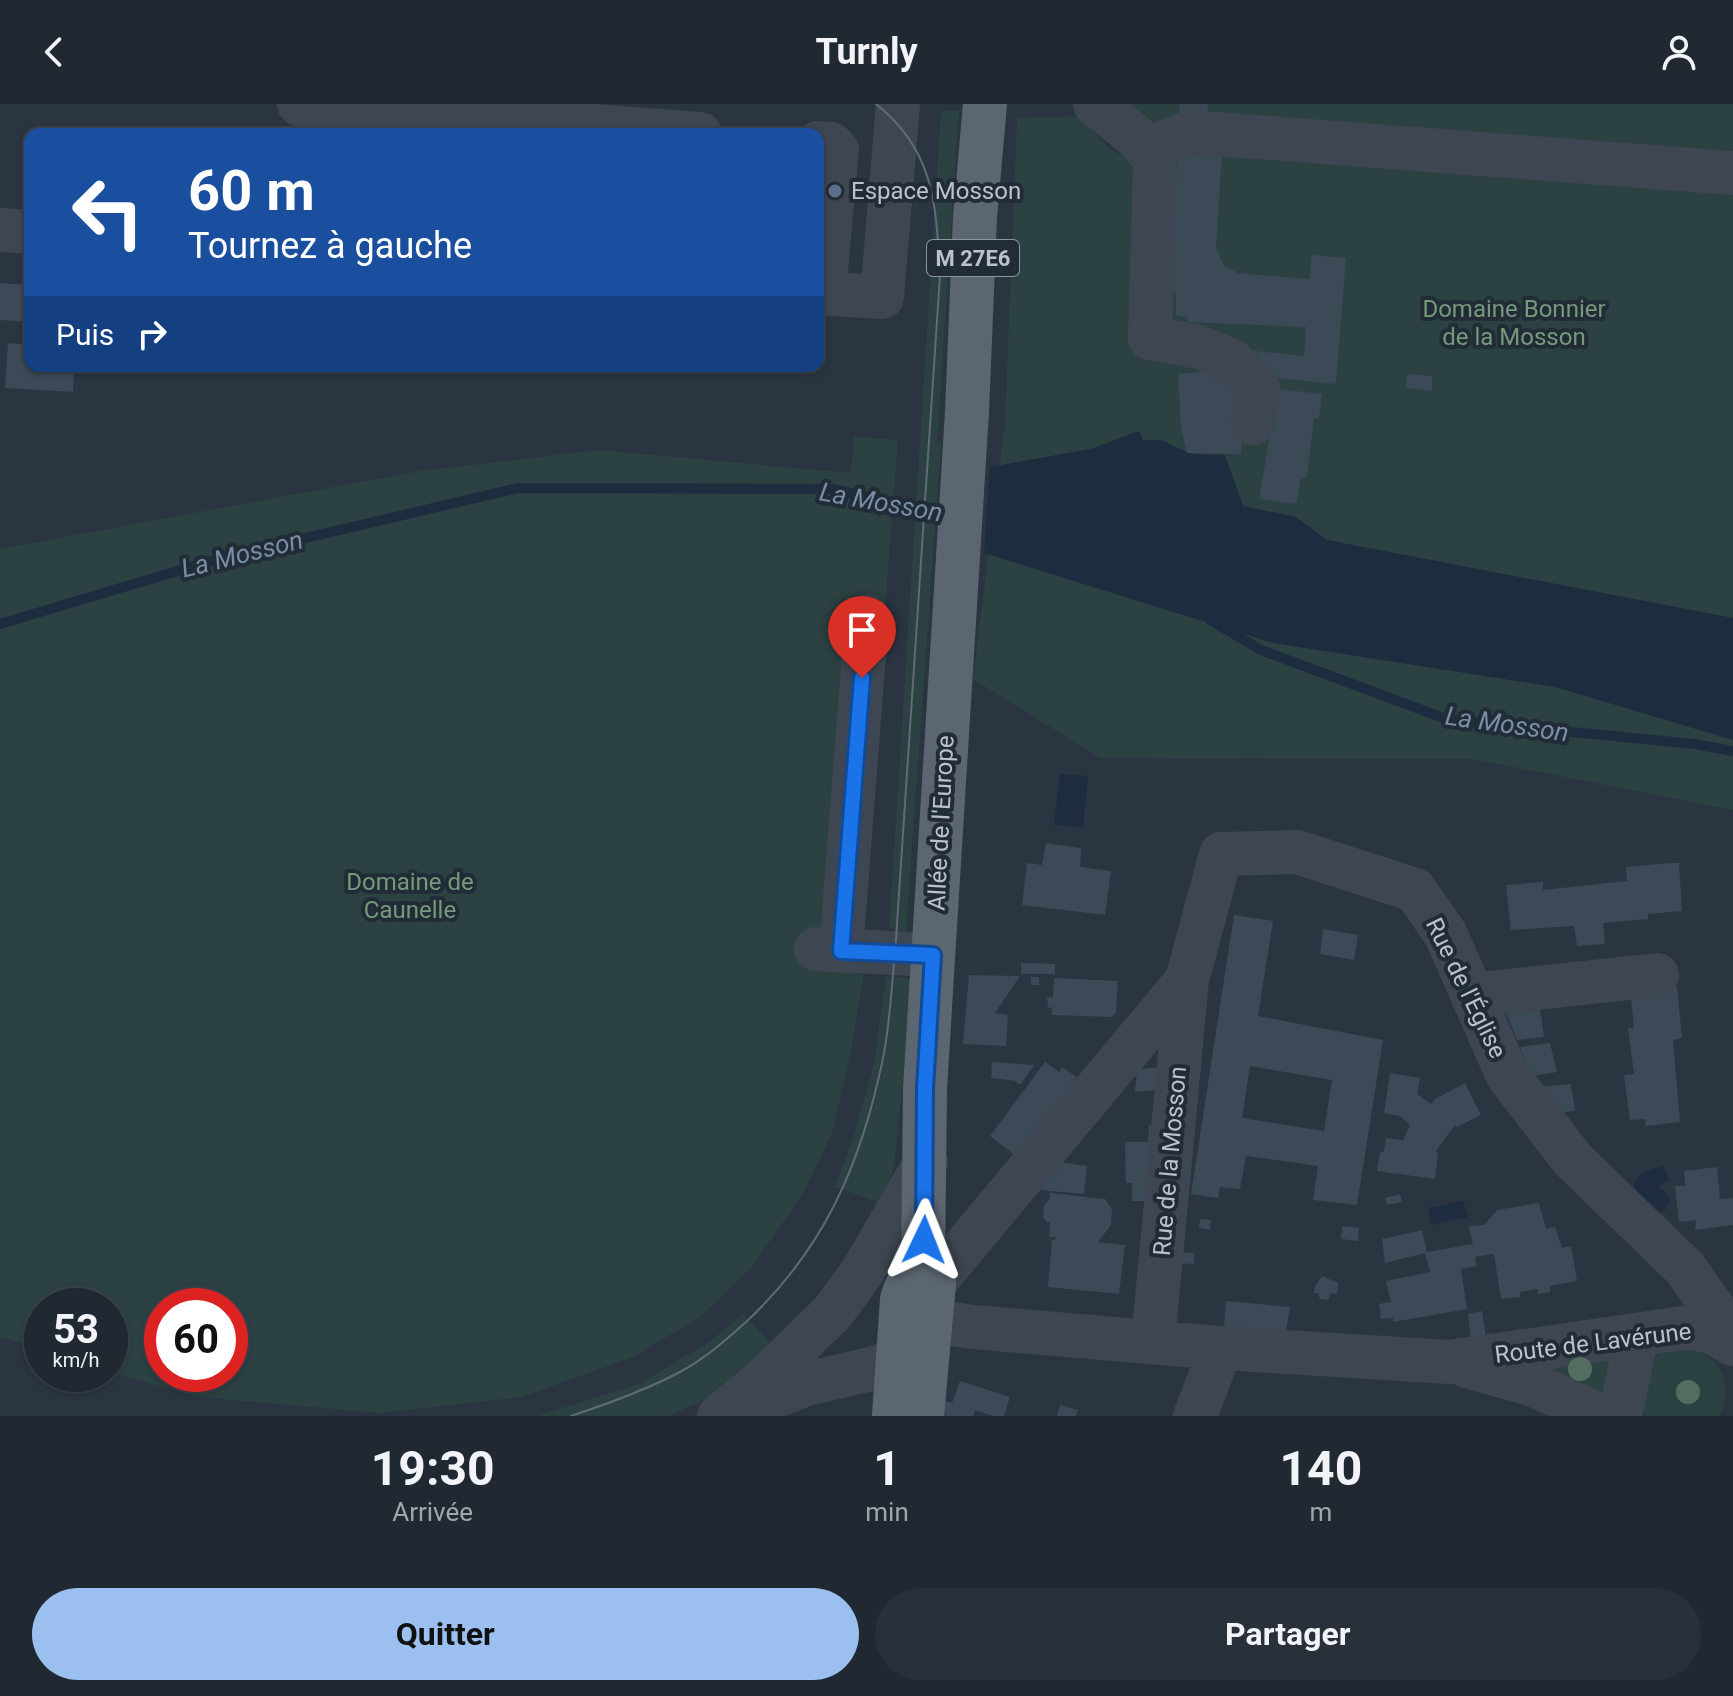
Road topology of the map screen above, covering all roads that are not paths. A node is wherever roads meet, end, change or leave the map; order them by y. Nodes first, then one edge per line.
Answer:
1 (898, 104) edge
2 (985, 104) edge
3 (1095, 104) edge
4 (319, 115) edge
5 (580, 128) edge
6 (824, 143) edge
7 (1148, 149) junction
8 (1733, 173) edge
9 (0, 230) edge
10 (24, 232) edge
11 (824, 283) edge
12 (824, 293) edge
13 (1253, 423) dead end
14 (867, 616) dead end
15 (933, 955) junction
16 (1657, 975) dead end
17 (1187, 980) junction
18 (1472, 995) junction
19 (926, 1162) junction
20 (1716, 1286) edge
21 (917, 1310) junction
22 (833, 1312) junction
23 (1637, 1335) junction
24 (1733, 1336) edge
25 (1153, 1341) junction
26 (1733, 1344) edge
27 (1221, 1348) junction
28 (1449, 1362) junction
29 (722, 1416) edge
30 (894, 1416) edge
31 (922, 1416) edge
32 (1195, 1416) edge
33 (1601, 1416) edge
34 (1620, 1416) edge

1 - 12 street
2 - 15 main road, Allée de l'Europe / M 27E6
3 - 7 street
4 - 5 street
6 - 11 street
7 - 8 street
7 - 13 street
9 - 10 street
14 - 15 street
15 - 19 main road, Allée de l'Europe
16 - 18 street
17 - 18 street, Rue de l'Église
17 - 21 street
17 - 25 street, Rue de la Mosson
18 - 20 street, Rue de l'Église
19 - 21 main road, Allée de l'Europe
19 - 22 street
20 - 24 street, Rue de l'Église
21 - 22 street, Route de Lavérune
21 - 25 street, Route de Lavérune
21 - 29 street
21 - 30 main road
21 - 31 main road
22 - 29 street
23 - 26 street, Route de Lavérune
23 - 28 street, Route de Lavérune
23 - 34 street
25 - 27 street, Route de Lavérune
27 - 28 street, Route de Lavérune
27 - 32 street
28 - 33 street, Route de Lavérune

